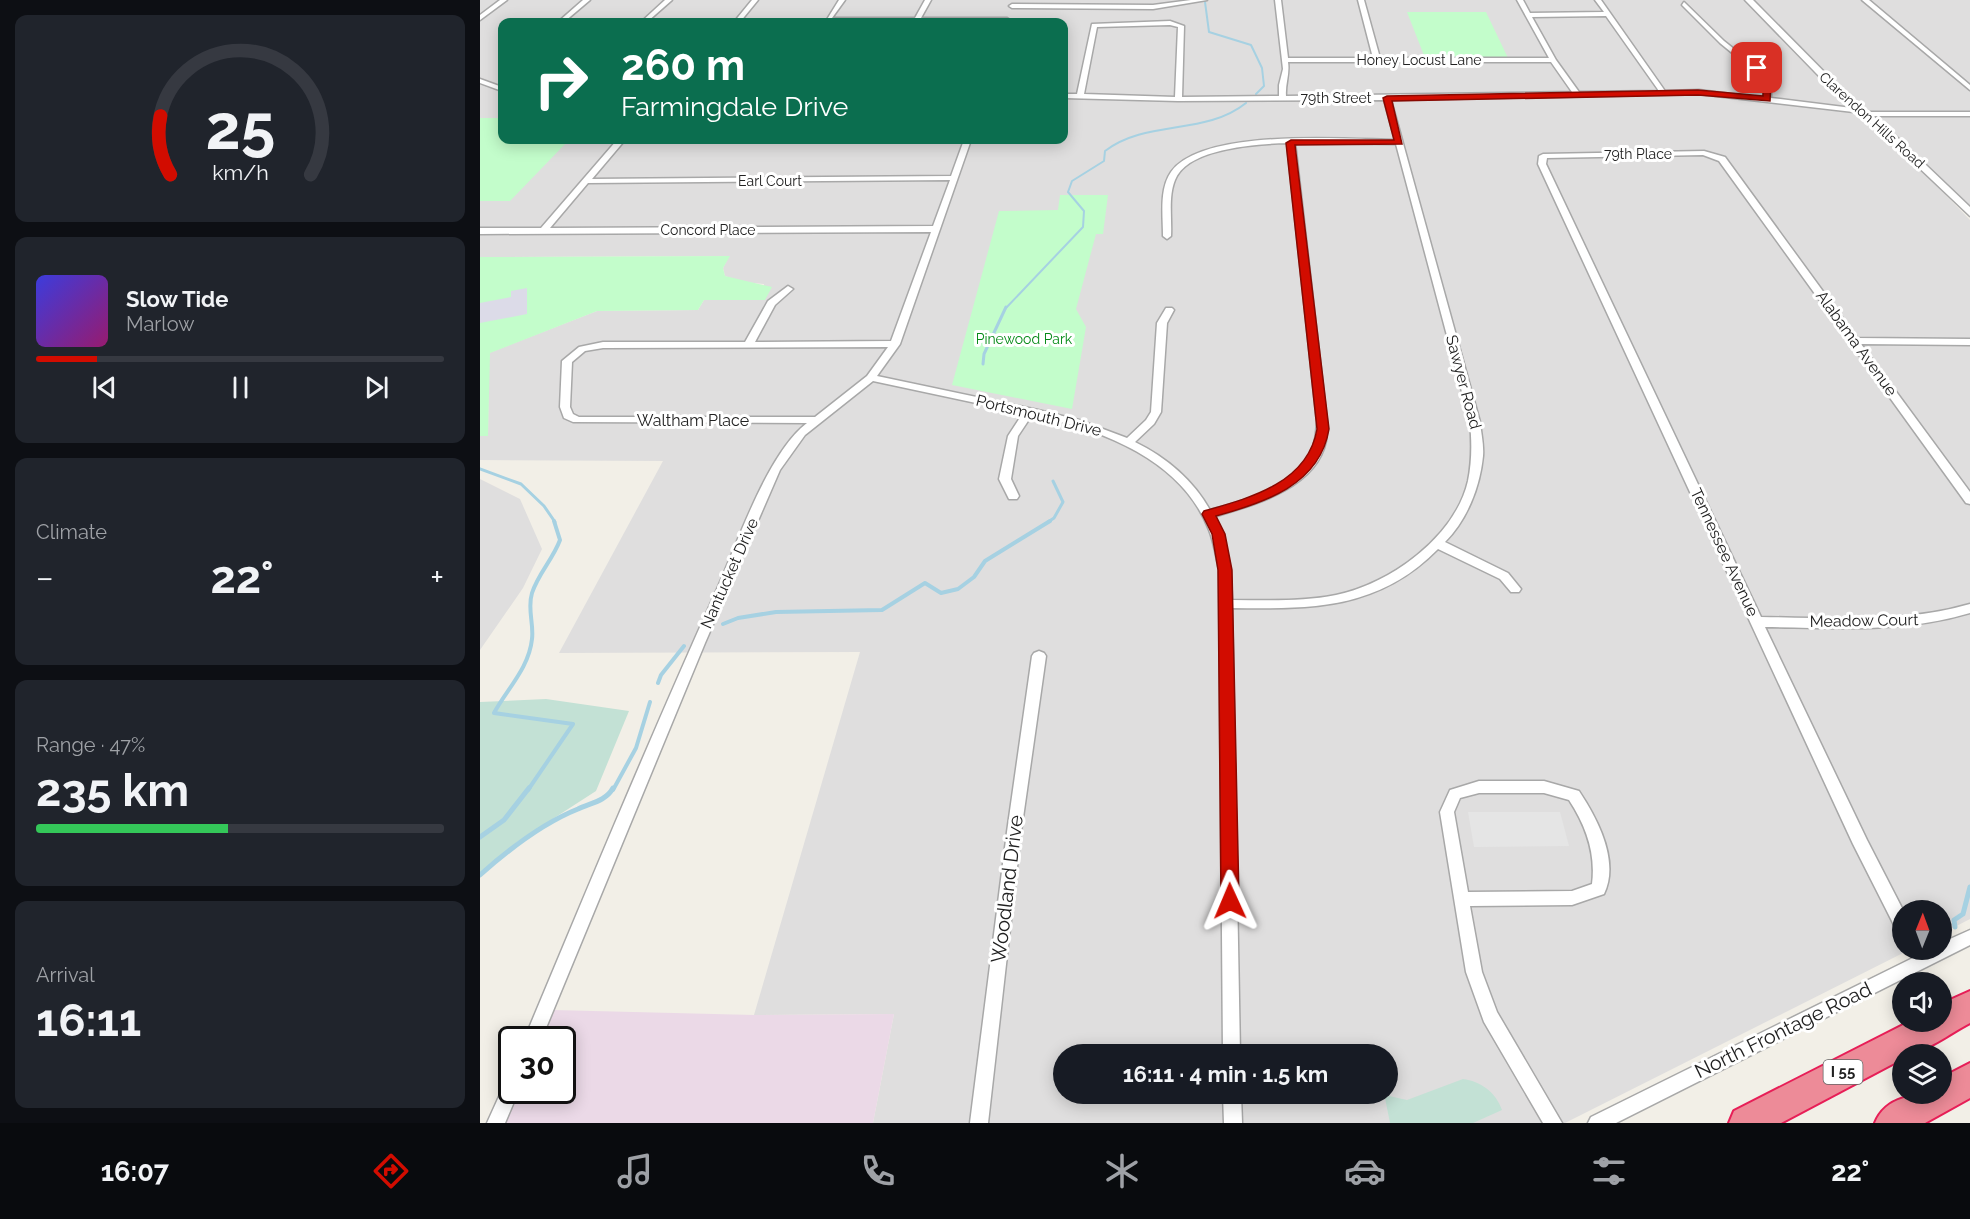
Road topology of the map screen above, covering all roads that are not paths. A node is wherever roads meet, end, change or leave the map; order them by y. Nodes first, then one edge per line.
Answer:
1 (504, 0) edge
2 (587, 0) edge
3 (669, 0) edge
4 (755, 0) edge
5 (842, 0) edge
6 (928, 0) edge
7 (1204, 0) edge
8 (1278, 0) edge
9 (1361, 0) edge
10 (1520, 0) edge
11 (1598, 0) edge
12 (1749, 0) edge
13 (1865, 0) edge
14 (1179, 2) edge
15 (1013, 3) edge
16 (1684, 4) dead end
17 (1608, 14) junction
18 (1528, 15) junction
19 (480, 18) edge
20 (566, 18) edge
21 (649, 18) edge
22 (740, 18) edge
23 (829, 18) edge
24 (918, 18) edge
25 (1008, 18) edge
26 (1285, 60) junction
27 (1377, 60) junction
28 (1553, 60) junction
29 (480, 81) edge
30 (498, 83) edge
31 (491, 86) junction
32 (498, 88) edge
33 (1970, 88) edge
34 (1663, 92) junction
35 (1576, 93) junction
36 (1068, 96) edge
37 (1080, 96) junction
38 (1387, 98) junction
39 (1178, 99) junction
40 (1283, 99) junction
41 (1767, 99) junction
42 (1862, 113) junction
43 (1970, 114) edge
44 (1399, 142) junction
45 (1291, 143) junction
46 (617, 144) edge
47 (967, 144) edge
48 (954, 178) junction
49 (1549, 179) joint
50 (585, 181) junction
51 (1743, 186) joint
52 (1970, 213) edge
53 (936, 229) junction
54 (480, 231) edge
55 (543, 231) junction
56 (1167, 236) dead end
57 (788, 289) dead end
58 (1169, 310) dead end
59 (1855, 341) junction
60 (1970, 342) edge
61 (895, 344) junction
62 (748, 345) junction
63 (871, 378) junction
64 (1029, 411) junction
65 (815, 420) junction
66 (1130, 441) junction
67 (1013, 496) dead end
68 (1970, 500) edge
69 (1209, 514) junction
70 (1438, 544) junction
71 (1515, 589) dead end
72 (1226, 604) junction
73 (1970, 608) edge
74 (1757, 622) junction
75 (1039, 656) dead end
76 (1461, 899) junction
77 (1892, 904) edge
78 (1970, 937) edge
79 (1952, 944) edge
80 (1912, 960) edge
81 (1970, 1006) edge
82 (1952, 1015) edge
83 (538, 1026) edge
84 (1920, 1032) edge
85 (1232, 1044) edge
86 (1970, 1080) edge
87 (504, 1104) edge
88 (1232, 1104) edge
89 (496, 1123) edge
90 (979, 1123) edge
91 (1233, 1123) edge
92 (1553, 1123) edge
93 (1597, 1123) edge
94 (1746, 1123) edge
95 (1892, 1123) edge

1 - 19 street
2 - 20 street
3 - 21 street
4 - 22 street
5 - 23 street
6 - 24 street
7 - 14 street
8 - 26 street
9 - 27 street
10 - 18 street
11 - 17 street
12 - 42 street, Clarendon Hills Road
13 - 33 street
14 - 15 street
15 - 25 street
16 - 41 street
17 - 18 street
17 - 34 street
18 - 28 street
26 - 27 street, Honey Locust Lane
26 - 40 street
27 - 28 street, Honey Locust Lane
28 - 35 street
29 - 31 street
30 - 31 street
31 - 32 street
34 - 35 street, 79th Street
34 - 41 street, 79th Street
35 - 38 street, 79th Street
36 - 37 street, 79th Street
37 - 39 street, 79th Street
37 - 39 street
38 - 40 street, 79th Street
38 - 44 street, Sawyer Road
39 - 40 street, 79th Street
41 - 42 street, 79th Street
42 - 43 street, 79th Street
42 - 52 street, Clarendon Hills Road
44 - 45 street
44 - 70 street, Sawyer Road
45 - 56 street
45 - 69 street
46 - 50 street
47 - 48 street, Nantucket Drive
48 - 50 street, Earl Court
48 - 53 street, Nantucket Drive
49 - 51 street, 79th Place
49 - 74 street, Tennessee Avenue
50 - 55 street
51 - 59 street, Alabama Avenue
53 - 55 street, Concord Place
53 - 61 street, Nantucket Drive
54 - 55 street, Concord Place
57 - 62 street
58 - 66 street
59 - 60 street
59 - 68 street, Alabama Avenue
61 - 62 street
61 - 63 street, Nantucket Drive
62 - 65 street, Waltham Place
63 - 64 street, Portsmouth Drive
63 - 65 street, Nantucket Drive
64 - 66 street, Portsmouth Drive
64 - 67 street
65 - 83 street, Nantucket Drive
66 - 69 street, Portsmouth Drive
69 - 72 street, Portsmouth Drive
70 - 71 street
70 - 72 street, Sawyer Road
72 - 85 street, Portsmouth Drive
73 - 74 street, Meadow Court
74 - 77 street, Tennessee Avenue
75 - 90 street, Woodland Drive
76 - 76 street
76 - 92 street
78 - 79 street, North Frontage Road
80 - 93 street, North Frontage Road
81 - 82 highway, I 55
84 - 94 highway, I 55
86 - 95 highway
87 - 89 street
88 - 91 street

